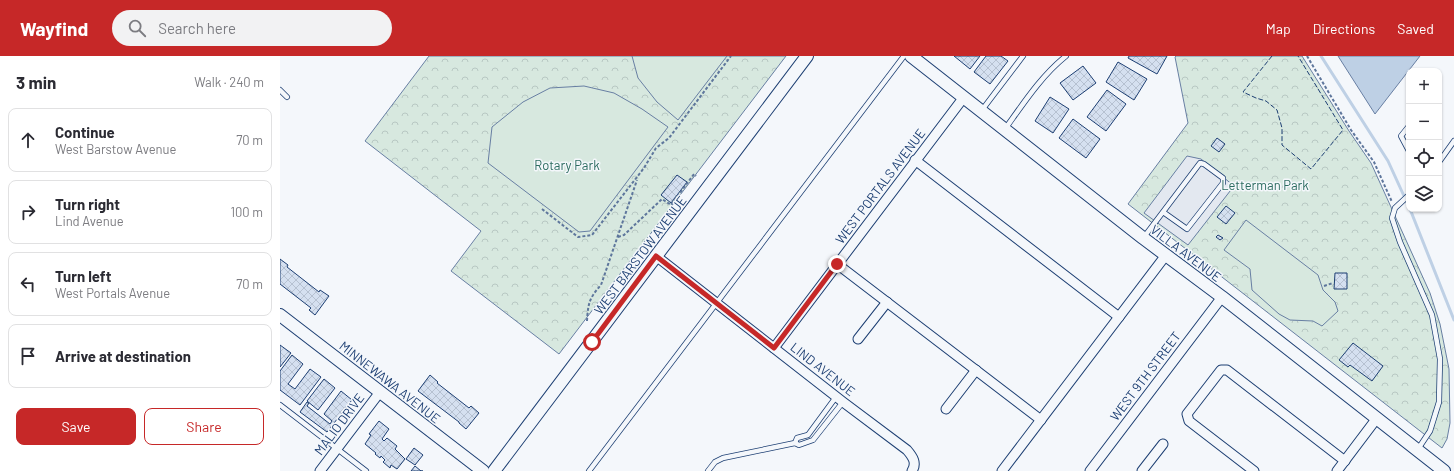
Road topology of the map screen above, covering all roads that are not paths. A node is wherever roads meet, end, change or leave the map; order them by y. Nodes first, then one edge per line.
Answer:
1 (807, 56) edge
2 (904, 56) edge
3 (911, 56) edge
4 (1023, 56) edge
5 (1066, 56) edge
6 (280, 90) edge
7 (288, 97) dead end
8 (964, 97) junction
9 (982, 111) junction
10 (1005, 129) junction
11 (1406, 130) edge
12 (1454, 141) edge
13 (1406, 145) edge
14 (1442, 158) edge
15 (916, 160) junction
16 (1406, 197) edge
17 (1163, 212) junction
18 (1143, 238) junction
19 (1166, 255) junction
20 (656, 256) junction
21 (837, 264) junction
22 (1222, 298) junction
23 (888, 302) junction
24 (717, 303) junction
25 (280, 315) edge
26 (1119, 317) junction
27 (858, 339) dead end
28 (774, 348) junction
29 (976, 370) junction
30 (380, 392) junction
31 (840, 399) junction
32 (280, 405) edge
33 (946, 409) dead end
34 (1377, 418) junction
35 (1041, 420) junction
36 (794, 443) junction
37 (1163, 444) dead end
38 (336, 448) junction
39 (1418, 450) junction
40 (1345, 461) junction
41 (1145, 470) edge
42 (320, 471) edge
43 (366, 471) edge
44 (483, 471) edge
45 (494, 471) edge
46 (589, 471) edge
47 (708, 471) edge
48 (912, 471) edge
49 (1002, 471) edge
50 (1090, 471) edge
51 (1254, 471) edge
52 (1337, 471) edge
53 (1444, 471) edge

1 - 20 main road, WEST BARSTOW AVENUE
2 - 24 lane
3 - 8 main road, VILLA AVENUE
4 - 9 lane
5 - 10 lane
6 - 7 lane
8 - 9 main road, VILLA AVENUE
8 - 15 street, WEST PORTALS AVENUE
9 - 10 main road, VILLA AVENUE
10 - 18 main road, VILLA AVENUE
11 - 13 lane
12 - 14 lane
15 - 21 street, WEST PORTALS AVENUE
15 - 26 street
16 - 39 lane
17 - 17 lane
17 - 18 lane
18 - 19 main road, VILLA AVENUE
19 - 22 main road, VILLA AVENUE
19 - 26 street
20 - 24 street, LIND AVENUE
20 - 45 main road, WEST BARSTOW AVENUE
21 - 23 street
21 - 28 street, WEST PORTALS AVENUE
22 - 34 main road, VILLA AVENUE
22 - 50 street, WEST 9TH STREET
23 - 27 street
23 - 29 street
24 - 28 street, LIND AVENUE
24 - 46 lane
25 - 30 main road, MINNEWAWA AVENUE
26 - 35 street
28 - 31 street, LIND AVENUE
29 - 33 street
29 - 35 street
30 - 38 street, MALIO DRIVE
30 - 44 main road, MINNEWAWA AVENUE
31 - 36 lane
31 - 36 lane
31 - 48 street, LIND AVENUE
32 - 38 lane
34 - 39 main road, VILLA AVENUE
34 - 40 street
35 - 49 street
36 - 47 lane
37 - 41 street
38 - 42 street, MALIO DRIVE
38 - 43 lane
39 - 53 main road, VILLA AVENUE
40 - 51 street
40 - 52 street

